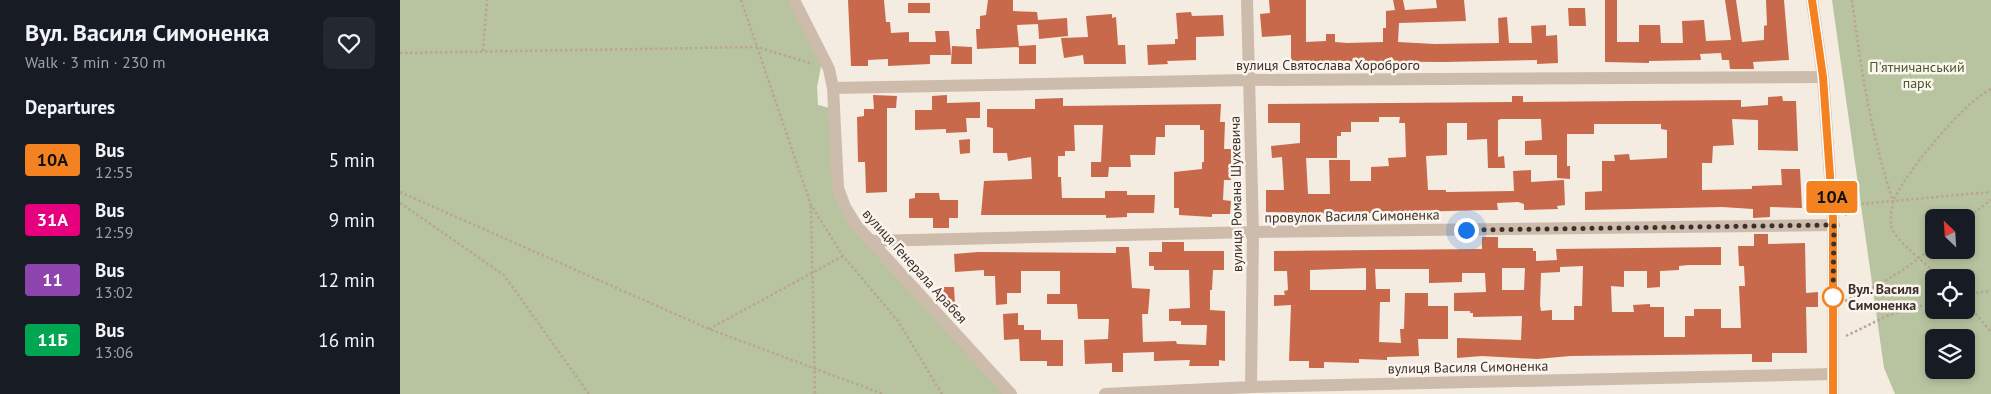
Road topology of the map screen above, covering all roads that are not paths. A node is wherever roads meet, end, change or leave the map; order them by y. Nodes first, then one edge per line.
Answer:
1 (794, 0) edge
2 (1247, 0) edge
3 (1812, 0) edge
4 (1823, 77) junction
5 (1248, 80) junction
6 (834, 88) junction
7 (1834, 222) junction
8 (1252, 232) junction
9 (870, 242) junction
10 (1833, 374) junction
11 (1251, 387) junction
12 (1478, 388) edge
13 (1011, 394) edge
14 (1105, 394) edge
15 (1832, 394) edge

1 - 6 street, вулиця Генерала Арабея
2 - 5 street, вулиця Романа Шухевича
3 - 4 street
4 - 5 street, вулиця Святослава Хороброго
4 - 7 street
5 - 6 street, вулиця Святослава Хороброго
5 - 8 street, вулиця Романа Шухевича
6 - 9 street, вулиця Генерала Арабея
7 - 8 street, провулок Василя Симоненка
7 - 10 street
8 - 9 street, провулок Василя Симоненка
8 - 11 street, вулиця Романа Шухевича
9 - 13 street, вулиця Генерала Арабея
10 - 12 street, вулиця Василя Симоненка
10 - 15 street
11 - 12 street, вулиця Василя Симоненка
11 - 14 street, вулиця Василя Симоненка

